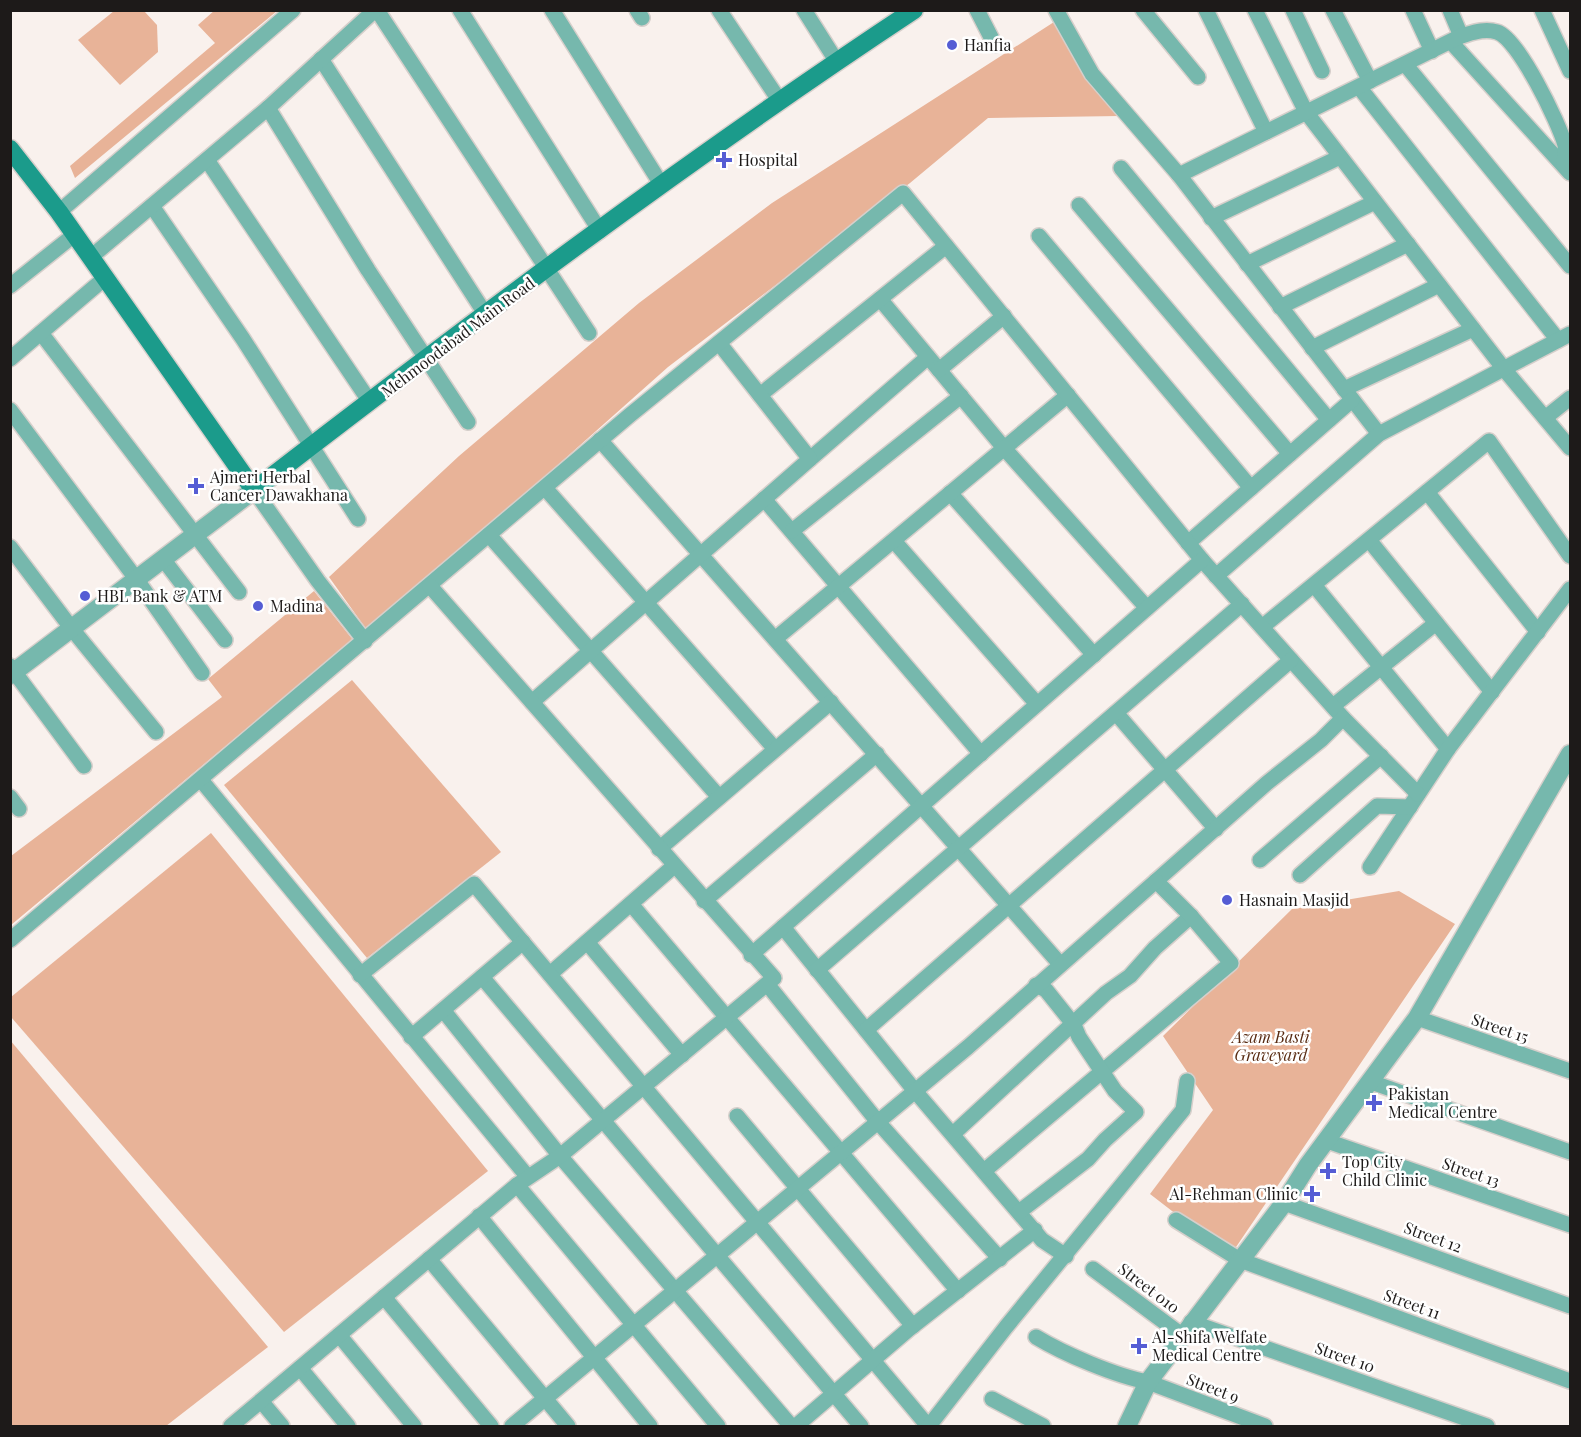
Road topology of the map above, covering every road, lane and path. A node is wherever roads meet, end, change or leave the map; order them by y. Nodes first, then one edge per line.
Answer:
1 (292, 10) edge
2 (376, 10) edge
3 (460, 10) edge
4 (552, 10) edge
5 (719, 10) edge
6 (804, 10) edge
7 (977, 10) edge
8 (1056, 10) edge
9 (1143, 10) edge
10 (1206, 10) edge
11 (1255, 10) edge
12 (1293, 10) edge
13 (1333, 10) edge
14 (1413, 10) edge
15 (1450, 10) edge
16 (1542, 10) edge
17 (907, 12) edge
18 (1456, 39) junction
19 (995, 45) dead end
20 (1432, 51) junction
21 (321, 59) junction
22 (837, 62) junction
23 (1405, 64) junction
24 (1322, 71) dead end
25 (1570, 71) edge
26 (1197, 77) dead end
27 (1364, 84) junction
28 (779, 100) junction
29 (268, 108) junction
30 (1306, 112) junction
31 (1266, 132) junction
32 (10, 149) edge
33 (1340, 157) junction
34 (207, 160) junction
35 (1120, 168) dead end
36 (1567, 168) edge
37 (1179, 176) junction
38 (661, 184) junction
39 (1375, 202) junction
40 (1079, 205) dead end
41 (152, 206) junction
42 (59, 212) junction
43 (1211, 218) junction
44 (600, 231) junction
45 (74, 235) junction
46 (1039, 236) dead end
47 (1408, 244) junction
48 (946, 246) junction
49 (90, 257) junction
50 (1247, 264) junction
51 (1570, 266) edge
52 (547, 270) junction
53 (105, 278) junction
54 (1439, 285) junction
55 (10, 286) edge
56 (880, 299) junction
57 (1280, 307) junction
58 (486, 315) junction
59 (1004, 316) junction
60 (1473, 329) junction
61 (41, 333) junction
62 (589, 333) dead end
63 (1564, 337) edge
64 (719, 343) junction
65 (1312, 348) junction
66 (928, 357) junction
67 (10, 359) edge
68 (428, 359) junction
69 (1504, 369) junction
70 (939, 370) junction
71 (760, 395) junction
72 (1068, 395) junction
73 (1348, 395) junction
74 (961, 396) junction
75 (1570, 398) edge
76 (370, 402) junction
77 (10, 410) edge
78 (1545, 418) junction
79 (1329, 420) junction
80 (468, 422) dead end
81 (1379, 434) junction
82 (600, 440) junction
83 (310, 447) junction
84 (1004, 448) junction
85 (1570, 448) edge
86 (1290, 454) junction
87 (810, 459) junction
88 (545, 488) junction
89 (1251, 488) junction
90 (254, 490) junction
91 (1427, 492) junction
92 (950, 493) junction
93 (764, 499) junction
94 (358, 519) dead end
95 (792, 531) junction
96 (489, 535) junction
97 (195, 536) junction
98 (894, 540) junction
99 (1369, 540) junction
100 (1188, 543) junction
101 (10, 547) edge
102 (701, 554) junction
103 (1570, 556) edge
104 (164, 559) junction
105 (1202, 560) junction
106 (1216, 576) junction
107 (137, 580) junction
108 (1314, 585) junction
109 (430, 586) junction
110 (839, 586) junction
111 (1570, 589) edge
112 (238, 592) dead end
113 (645, 602) junction
114 (1242, 604) junction
115 (1147, 608) junction
116 (1436, 623) junction
117 (1262, 627) junction
118 (72, 629) junction
119 (1538, 632) junction
120 (776, 639) junction
121 (225, 640) dead end
122 (365, 641) junction
123 (591, 651) junction
124 (1094, 655) junction
125 (1291, 660) junction
126 (1382, 668) junction
127 (12, 671) edge
128 (202, 673) dead end
129 (1492, 692) junction
130 (532, 702) junction
131 (831, 702) junction
132 (1037, 704) junction
133 (1338, 712) junction
134 (1116, 713) junction
135 (156, 732) dead end
136 (775, 749) junction
137 (1448, 749) junction
138 (877, 754) junction
139 (981, 754) junction
140 (1381, 756) junction
141 (1569, 759) edge
142 (84, 766) dead end
143 (1165, 770) junction
144 (201, 780) junction
145 (719, 797) junction
146 (1414, 801) junction
147 (922, 805) junction
148 (1216, 829) junction
149 (959, 848) junction
150 (659, 849) junction
151 (1260, 860) dead end
152 (674, 866) junction
153 (1370, 867) dead end
154 (1300, 875) dead end
155 (1156, 881) junction
156 (704, 901) junction
157 (631, 904) junction
158 (1009, 906) junction
159 (1191, 916) junction
160 (783, 927) junction
161 (10, 940) edge
162 (523, 942) junction
163 (587, 942) junction
164 (751, 955) junction
165 (1060, 964) junction
166 (818, 970) junction
167 (550, 974) junction
168 (360, 975) junction
169 (482, 977) junction
170 (767, 984) junction
171 (1036, 985) junction
172 (443, 1010) junction
173 (1417, 1018) junction
174 (726, 1019) junction
175 (1074, 1025) junction
176 (866, 1030) junction
177 (411, 1037) junction
178 (682, 1055) junction
179 (1103, 1070) junction
180 (1570, 1071) edge
181 (1187, 1081) dead end
182 (1371, 1082) junction
183 (644, 1086) junction
184 (915, 1091) junction
185 (737, 1116) dead end
186 (603, 1120) junction
187 (878, 1122) junction
188 (953, 1134) junction
189 (1327, 1142) junction
190 (1570, 1152) edge
191 (839, 1154) junction
192 (560, 1156) junction
193 (984, 1171) junction
194 (522, 1181) junction
195 (798, 1189) junction
196 (1284, 1203) junction
197 (1019, 1212) junction
198 (479, 1216) junction
199 (1176, 1220) dead end
200 (757, 1222) junction
201 (1570, 1225) edge
202 (1035, 1230) junction
203 (717, 1256) junction
204 (1066, 1256) junction
205 (429, 1259) junction
206 (1000, 1259) junction
207 (1240, 1260) junction
208 (1093, 1269) dead end
209 (675, 1291) junction
210 (958, 1291) junction
211 (384, 1297) junction
212 (1570, 1306) edge
213 (634, 1326) junction
214 (913, 1326) junction
215 (1187, 1329) junction
216 (339, 1335) junction
217 (1036, 1337) dead end
218 (594, 1359) junction
219 (873, 1360) junction
220 (300, 1368) junction
221 (1148, 1382) junction
222 (1570, 1382) edge
223 (834, 1394) junction
224 (545, 1399) junction
225 (992, 1399) dead end
226 (261, 1401) junction
227 (231, 1426) edge
228 (282, 1426) edge
229 (348, 1426) edge
230 (414, 1426) edge
231 (492, 1426) edge
232 (512, 1426) edge
233 (568, 1426) edge
234 (650, 1426) edge
235 (718, 1426) edge
236 (790, 1426) edge
237 (796, 1426) edge
238 (861, 1426) edge
239 (929, 1426) edge
240 (1043, 1426) edge
241 (1127, 1426) edge
242 (1264, 1426) edge
243 (1487, 1426) edge

1 - 42 street
2 - 21 street
2 - 52 street
3 - 44 street
4 - 38 street
5 - 28 street
6 - 22 street
7 - 19 street
8 - 37 street
9 - 26 street
10 - 31 street
11 - 30 street
12 - 24 street
13 - 27 street
14 - 20 street
15 - 18 street
16 - 25 street
17 - 22 main road, Mehmoodabad Main Road
18 - 20 street
18 - 36 street
18 - 36 street
20 - 23 street
21 - 29 street
21 - 58 street
22 - 28 main road, Mehmoodabad Main Road
23 - 27 street
23 - 51 street
27 - 30 street
27 - 63 street
28 - 38 main road, Mehmoodabad Main Road
29 - 34 street
29 - 68 street
30 - 31 street
30 - 33 street
31 - 37 street
32 - 42 main road
33 - 39 street
33 - 43 street
34 - 41 street
34 - 76 street
35 - 79 street
37 - 43 street
38 - 44 main road, Mehmoodabad Main Road
39 - 47 street
39 - 50 street
40 - 86 street
41 - 49 street
41 - 83 street
42 - 45 main road
43 - 50 street
44 - 52 main road, Mehmoodabad Main Road
45 - 49 main road
45 - 55 street
46 - 89 street
47 - 54 street
47 - 57 street
48 - 56 street
48 - 59 street
48 - 64 street
49 - 53 main road
50 - 57 street
52 - 58 main road, Mehmoodabad Main Road
52 - 62 street
53 - 61 street
53 - 90 main road
54 - 60 street
54 - 65 street
56 - 66 street
56 - 71 street
57 - 65 street
58 - 68 main road, Mehmoodabad Main Road
59 - 70 street
59 - 72 street
60 - 69 street
60 - 73 street
61 - 67 street
61 - 97 street
63 - 69 street
64 - 71 street
64 - 82 street
65 - 73 street
66 - 70 street
66 - 87 street
68 - 76 main road, Mehmoodabad Main Road
68 - 80 street
69 - 78 street
69 - 81 street
70 - 74 street
71 - 87 street
72 - 84 street
72 - 100 street
73 - 79 street
73 - 81 street
74 - 84 street
74 - 95 street
75 - 78 street
76 - 83 main road, Mehmoodabad Main Road
77 - 107 street
78 - 85 street
79 - 86 street
81 - 106 street
82 - 88 street
82 - 102 street
83 - 90 main road, Mehmoodabad Main Road
83 - 94 street
84 - 92 street
84 - 115 street
86 - 89 street
87 - 93 street
88 - 96 street
88 - 113 street
89 - 100 street
90 - 97 street, Mehmoodabad Main Road
90 - 122 street
91 - 99 street
91 - 103 street
91 - 119 street
92 - 98 street
92 - 124 street
93 - 95 street
93 - 102 street
95 - 110 street
96 - 109 street
96 - 123 street
97 - 104 street, Mehmoodabad Main Road
97 - 112 street
98 - 110 street
98 - 132 street
99 - 108 street
99 - 116 street
100 - 105 street
101 - 118 street
102 - 113 street
102 - 120 street
104 - 107 street, Mehmoodabad Main Road
104 - 121 street
105 - 106 street
105 - 115 street
106 - 114 street
107 - 118 street, Mehmoodabad Main Road
107 - 128 street
108 - 117 street
108 - 126 street
109 - 122 street
109 - 130 street
110 - 120 street
110 - 139 street
111 - 119 street
113 - 123 street
113 - 136 street
114 - 117 street
114 - 134 street
115 - 124 street
116 - 126 street
116 - 129 street
117 - 125 street
118 - 127 street, Mehmoodabad Main Road
118 - 135 street
119 - 129 street
120 - 131 street
122 - 144 street
123 - 130 street
123 - 145 street
124 - 132 street
125 - 133 street
125 - 143 street
126 - 133 street
126 - 137 street
127 - 142 street
129 - 137 street
130 - 150 street
131 - 136 street
131 - 138 street
132 - 139 street
133 - 140 street
133 - 148 street
134 - 143 street
134 - 149 street
136 - 145 street
137 - 146 street
138 - 147 street
138 - 156 street
139 - 147 street
140 - 146 street
140 - 151 street
141 - 173 street
143 - 148 street
143 - 158 street
144 - 161 street
144 - 168 street
145 - 150 street
146 - 153 street
146 - 154 street
147 - 149 street
147 - 160 street
148 - 155 street
149 - 158 street
149 - 166 street
150 - 152 street
152 - 156 street
152 - 157 street
155 - 159 street
155 - 165 street
156 - 164 street
157 - 163 street
157 - 174 street
158 - 165 street
158 - 176 street
159 - 175 street
159 - 179 street
160 - 164 street
160 - 166 street
162 - 167 street
162 - 168 street
162 - 169 street
163 - 167 street
163 - 178 street
164 - 170 street
165 - 171 street
166 - 176 street
167 - 183 street
168 - 177 street
169 - 172 street
169 - 186 street
170 - 174 street
170 - 187 street
171 - 175 street
171 - 184 street
172 - 177 street
172 - 192 street
173 - 180 street, Street 15
173 - 182 street
174 - 178 street
174 - 191 street
175 - 179 street
175 - 188 street
176 - 184 street
177 - 194 street
178 - 183 street
179 - 193 street
179 - 197 street
181 - 204 street
182 - 189 street
182 - 190 street
183 - 186 street
183 - 200 street
184 - 187 street
184 - 188 street
185 - 195 street
186 - 192 street
186 - 203 street
187 - 191 street
187 - 206 street
188 - 193 street
189 - 196 street
189 - 201 street, Street 13
191 - 195 street
191 - 210 street
192 - 194 street
192 - 209 street
193 - 197 street
194 - 198 street
194 - 213 street
195 - 200 street
195 - 214 street
196 - 207 street
196 - 212 street, Street 12
197 - 202 street
198 - 205 street
198 - 218 street
199 - 207 street, Street 11
200 - 203 street
200 - 219 street
202 - 204 street
202 - 206 street
203 - 209 street
203 - 223 street
204 - 239 street
205 - 211 street
205 - 224 street
206 - 210 street
207 - 215 street
207 - 222 street, Street 11
208 - 215 street, Street 010
209 - 213 street
209 - 236 street
210 - 214 street
211 - 216 street
211 - 231 street
213 - 218 street
213 - 235 street
214 - 219 street
215 - 221 street
215 - 243 street, Street 10
216 - 220 street
216 - 230 street
217 - 221 street, Street 9
218 - 224 street
218 - 234 street
219 - 223 street
219 - 239 street
220 - 226 street
220 - 229 street
221 - 241 street
221 - 242 street, Street 9
223 - 237 street
223 - 238 street
224 - 232 street
224 - 233 street
225 - 240 street
226 - 227 street
226 - 228 street

